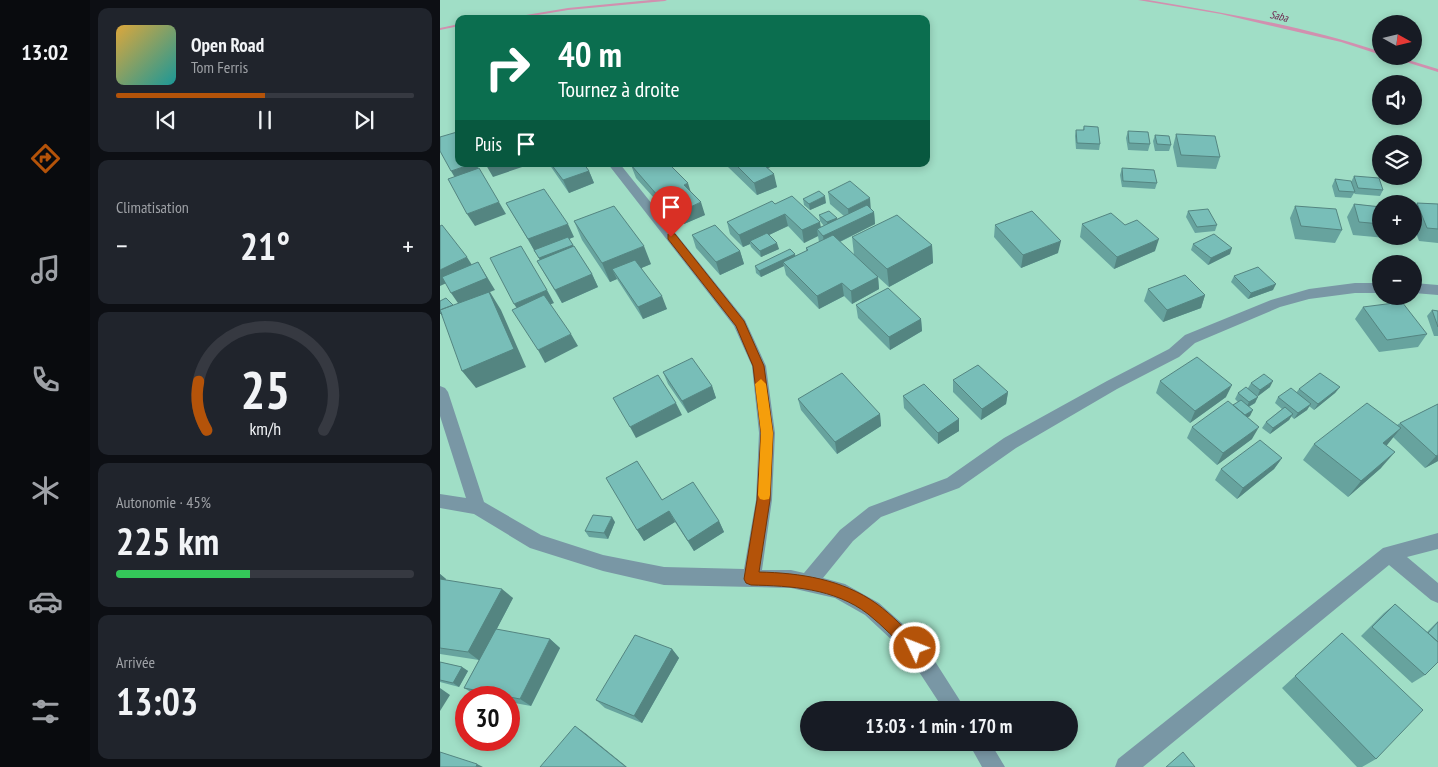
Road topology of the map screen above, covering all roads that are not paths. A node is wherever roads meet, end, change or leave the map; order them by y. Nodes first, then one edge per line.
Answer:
1 (616, 167) edge
2 (1372, 288) edge
3 (1422, 289) edge
4 (1438, 290) edge
5 (440, 392) edge
6 (440, 501) edge
7 (477, 507) junction
8 (1438, 541) edge
9 (1389, 554) junction
10 (751, 579) junction
11 (808, 583) junction
12 (1438, 594) edge
13 (950, 701) edge
14 (984, 751) edge
15 (994, 767) edge
16 (1126, 767) edge

1 - 10 street
2 - 11 street
3 - 4 street
5 - 7 street
6 - 7 street
7 - 10 street
8 - 9 street
9 - 12 street
9 - 16 street
10 - 11 street
11 - 13 street
14 - 15 street

